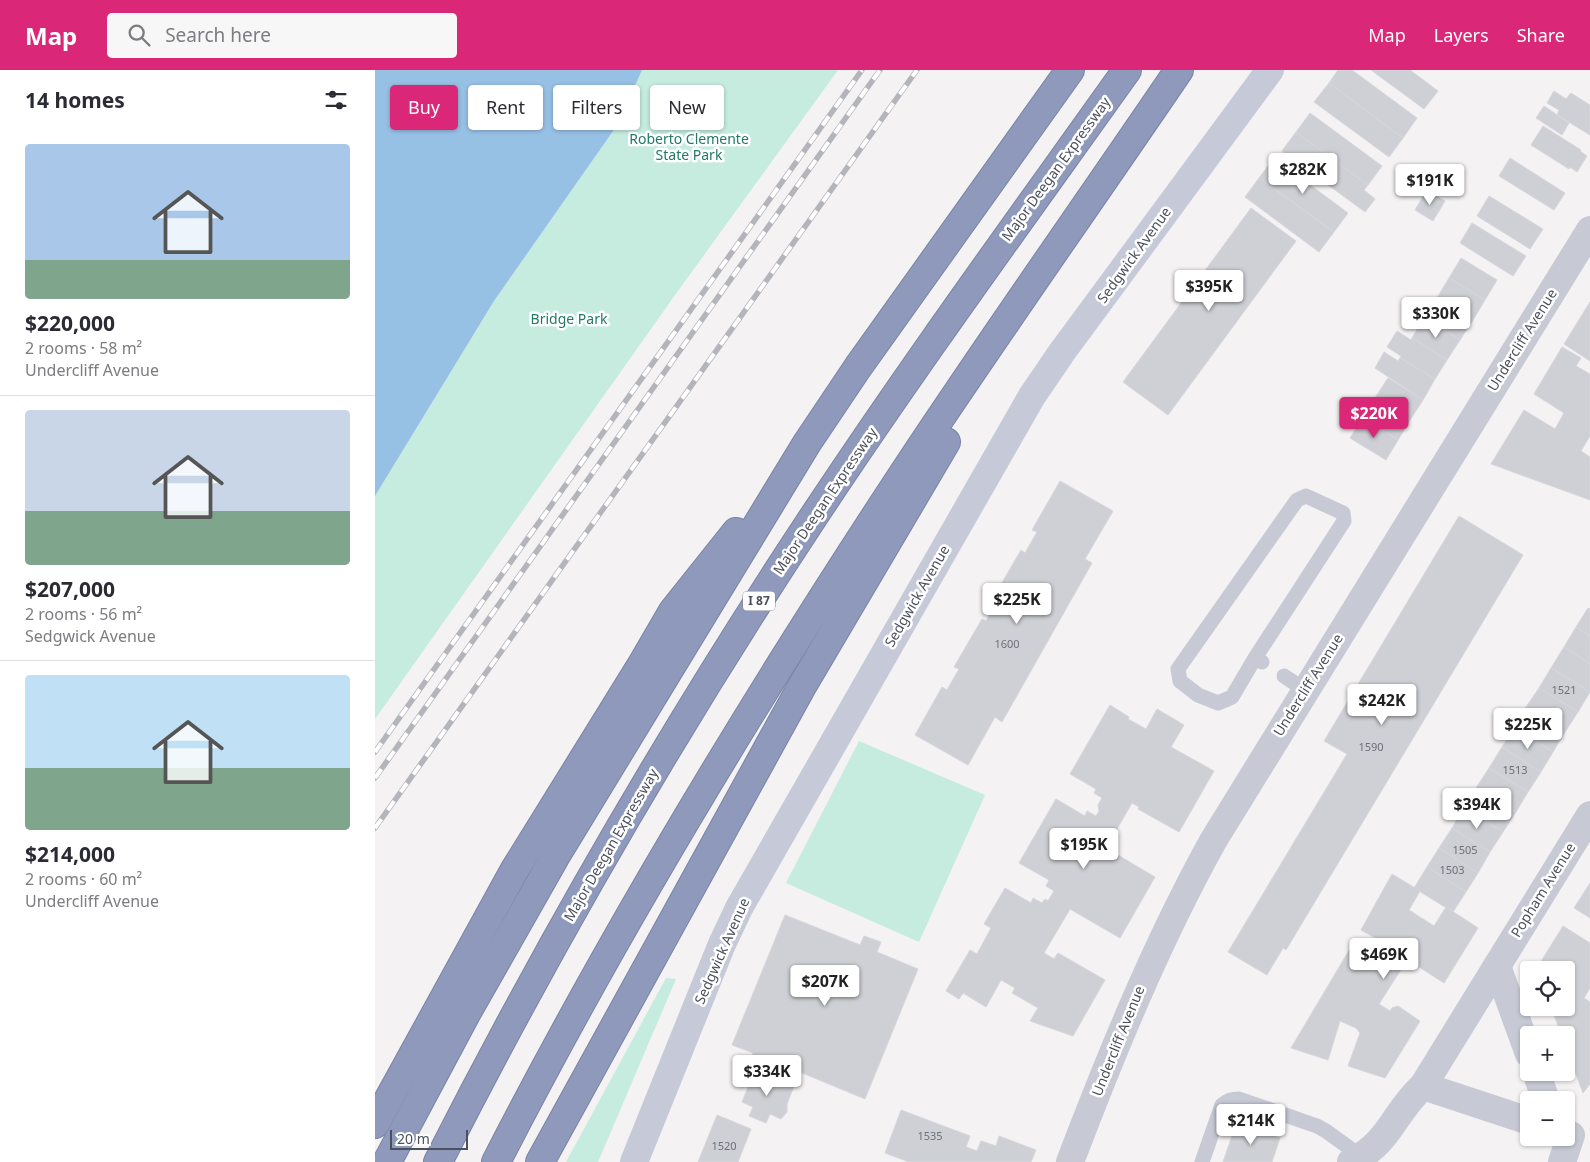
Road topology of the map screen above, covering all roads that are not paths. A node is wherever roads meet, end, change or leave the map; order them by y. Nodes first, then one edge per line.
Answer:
1 (1070, 70) edge
2 (1127, 70) edge
3 (1179, 70) edge
4 (1270, 70) edge
5 (1104, 179) junction
6 (1590, 230) edge
7 (807, 442) junction
8 (1259, 660) joint
9 (1590, 815) edge
10 (1497, 966) junction
11 (1520, 1029) edge
12 (1423, 1086) junction
13 (1520, 1118) edge
14 (375, 1124) edge
15 (1576, 1137) edge
16 (1356, 1159) edge
17 (387, 1162) edge
18 (438, 1162) edge
19 (496, 1162) edge
20 (540, 1162) edge
21 (633, 1162) edge
22 (1070, 1162) edge
23 (1202, 1162) edge
24 (1562, 1162) edge

1 - 7 highway
2 - 18 highway, Major Deegan Expressway / I 87
3 - 5 highway
4 - 21 main road, Sedgwick Avenue
5 - 19 highway
5 - 20 highway
6 - 22 street, Undercliff Avenue
7 - 14 highway
7 - 17 highway
8 - 8 lane
9 - 10 street, Popham Avenue
10 - 11 street
10 - 12 street, Popham Avenue
12 - 13 street
12 - 16 street, Popham Avenue
15 - 24 street
16 - 23 lane

